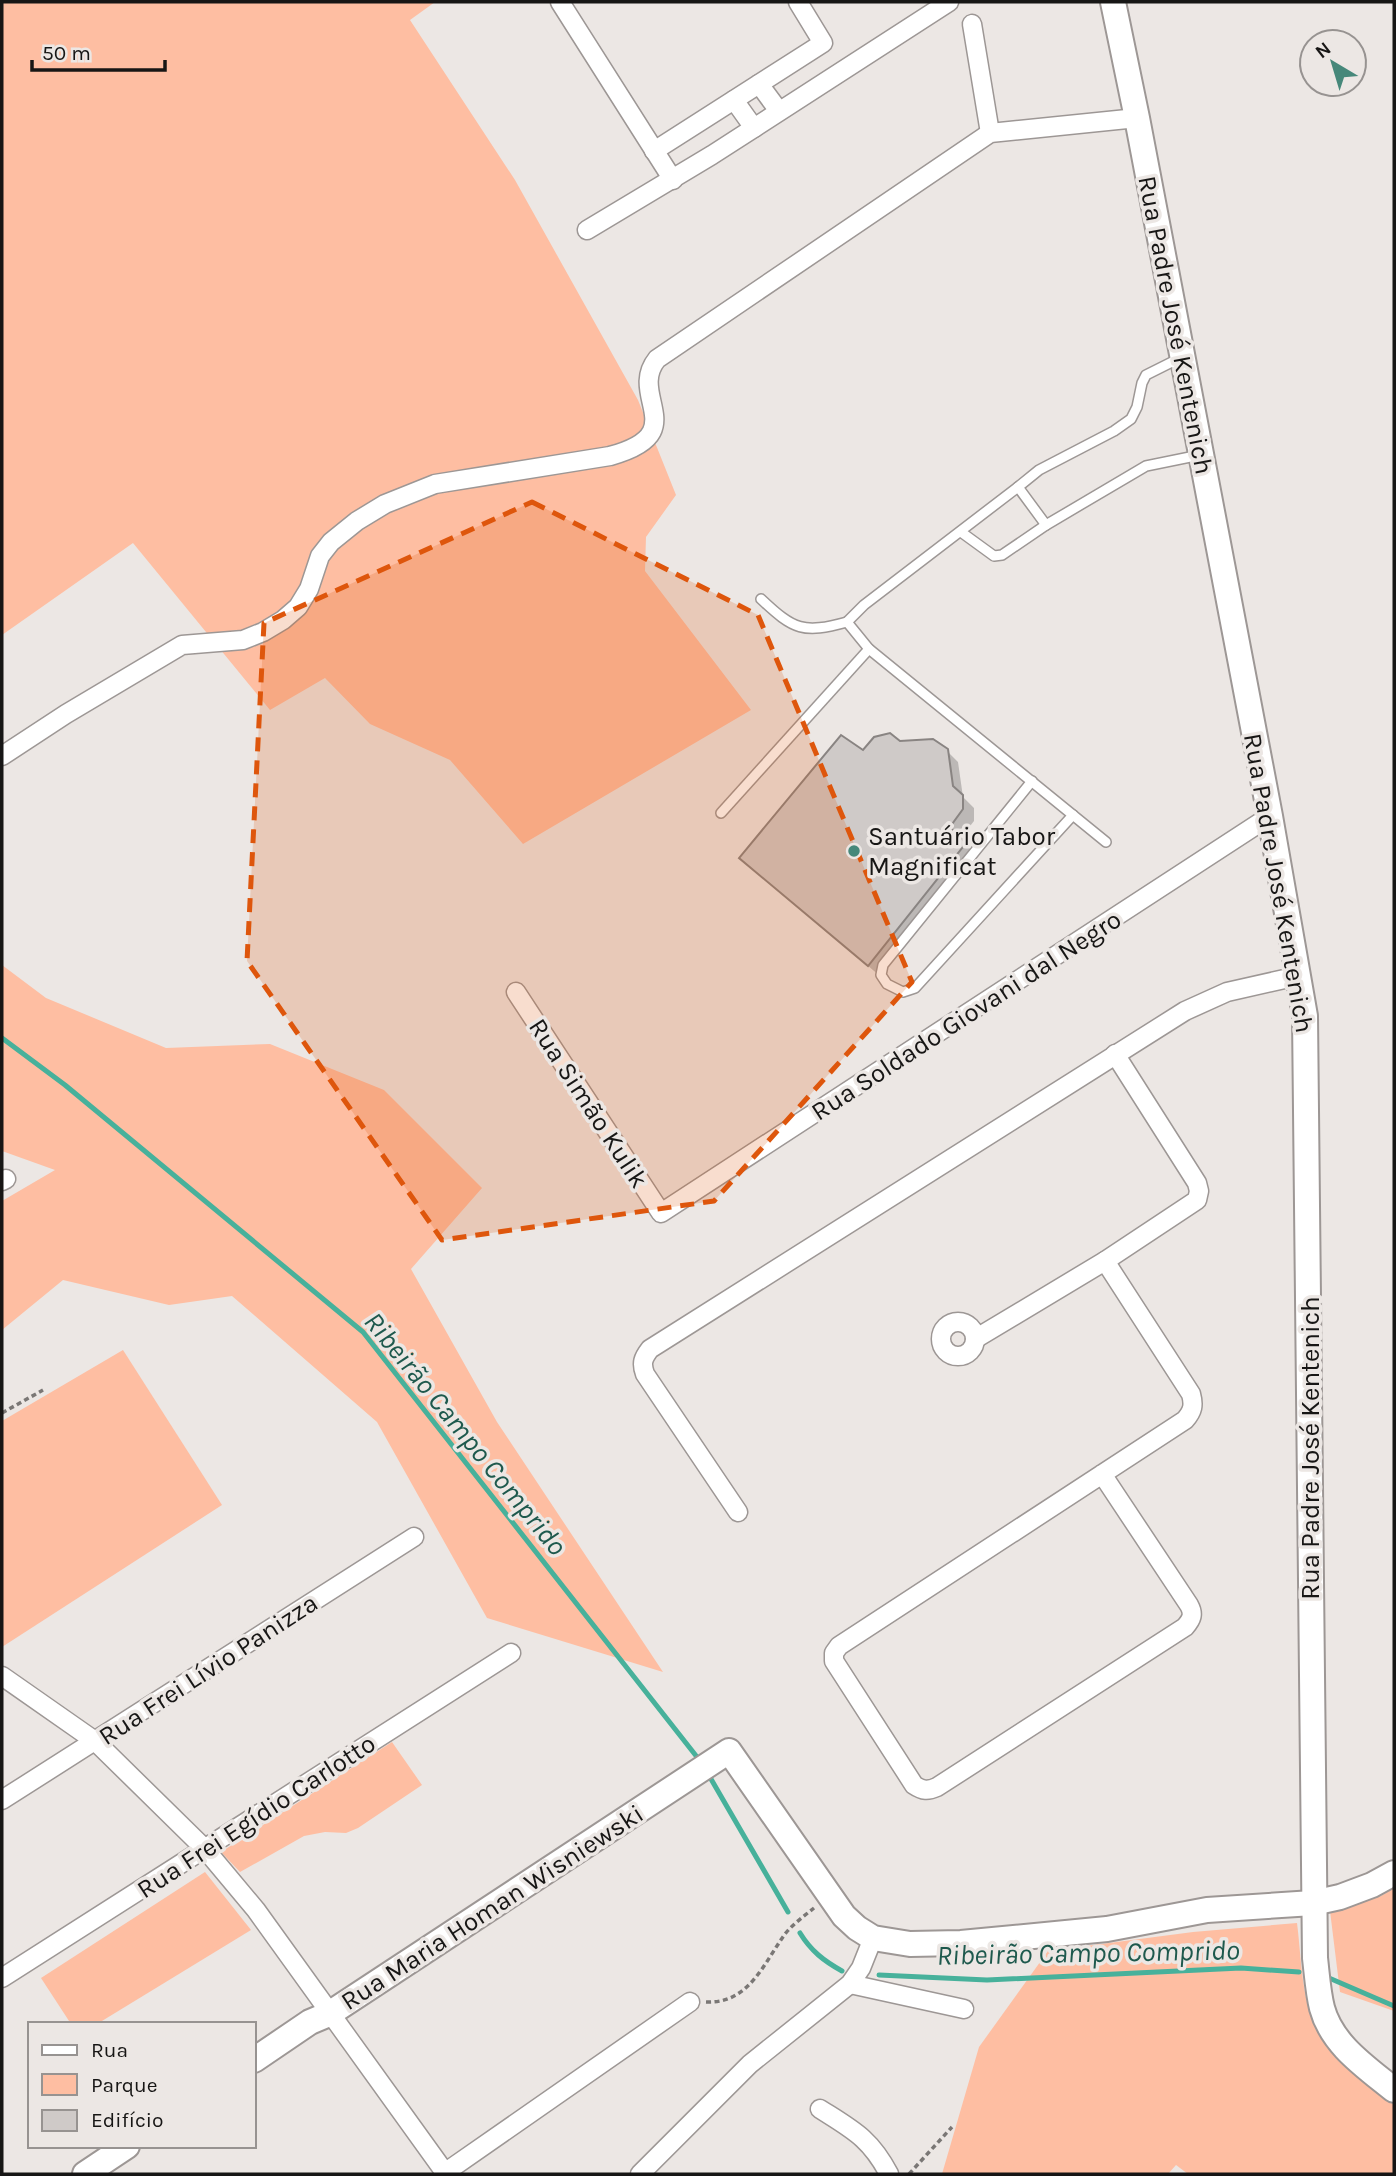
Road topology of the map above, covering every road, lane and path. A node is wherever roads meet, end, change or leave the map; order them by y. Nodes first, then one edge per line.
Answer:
1 (560, 2) edge
2 (798, 2) edge
3 (949, 2) edge
4 (1113, 2) edge
5 (972, 24) dead end
6 (760, 84) junction
7 (734, 100) junction
8 (779, 111) junction
9 (1137, 118) junction
10 (754, 128) junction
11 (990, 133) junction
12 (654, 151) junction
13 (673, 180) junction
14 (587, 230) dead end
15 (1182, 357) junction
16 (1200, 455) junction
17 (1018, 487) junction
18 (1046, 525) junction
19 (961, 532) junction
20 (761, 600) dead end
21 (847, 622) junction
22 (869, 649) junction
23 (2, 756) edge
24 (1032, 781) junction
25 (721, 813) dead end
26 (1073, 815) junction
27 (1270, 816) junction
28 (1107, 842) dead end
29 (1298, 976) junction
30 (516, 992) dead end
31 (1115, 1054) junction
32 (661, 1213) joint
33 (1105, 1261) junction
34 (975, 1339) dead end
35 (43, 1390) dead end
36 (2, 1413) edge
37 (1102, 1474) junction
38 (738, 1512) dead end
39 (414, 1537) dead end
40 (511, 1653) dead end
41 (2, 1676) edge
42 (95, 1741) junction
43 (2, 1800) edge
44 (205, 1849) junction
45 (1394, 1873) edge
46 (830, 1895) junction
47 (1313, 1903) junction
48 (873, 1938) junction
49 (2, 1978) edge
50 (850, 1984) junction
51 (690, 2002) joint
52 (964, 2009) dead end
53 (329, 2014) junction
54 (256, 2059) edge
55 (1394, 2090) edge
56 (820, 2109) dead end
57 (952, 2127) dead end
58 (124, 2148) edge
59 (85, 2174) edge
60 (445, 2174) edge
61 (640, 2174) edge
62 (889, 2174) edge
63 (909, 2174) edge

1 - 12 street
2 - 6 street
3 - 8 street
4 - 9 street, Rua Padre José Kentenich
5 - 11 street
6 - 7 street
6 - 8 street
7 - 10 street
7 - 12 street
8 - 10 street
9 - 11 street
9 - 15 street, Rua Padre José Kentenich
10 - 13 street
11 - 23 street
12 - 13 street
13 - 14 street
15 - 16 street, Rua Padre José Kentenich
15 - 17 lane
16 - 18 lane
16 - 27 street, Rua Padre José Kentenich
17 - 18 lane
17 - 19 lane
18 - 19 lane
19 - 21 lane
20 - 21 lane
21 - 22 lane
22 - 24 lane
22 - 25 lane
24 - 26 lane
24 - 26 lane
26 - 28 lane
27 - 29 street, Rua Padre José Kentenich
27 - 32 street, Rua Soldado Giovani dal Negro
29 - 31 street
29 - 47 street, Rua Padre José Kentenich
30 - 32 street, Rua Simão Kulik
31 - 33 street
31 - 38 street
33 - 34 street
33 - 37 street
35 - 36 path
37 - 37 street
39 - 42 street, Rua Frei Lívio Panizza
40 - 44 street, Rua Frei Egídio Carlotto
41 - 42 street
42 - 43 street, Rua Frei Lívio Panizza
42 - 44 street
44 - 49 street, Rua Frei Egídio Carlotto
44 - 53 street
45 - 47 street
46 - 48 street
46 - 51 path
46 - 53 street, Rua Maria Homan Wisniewski
47 - 48 street
47 - 55 street, Rua Padre José Kentenich
48 - 50 street
50 - 52 street
50 - 61 street
51 - 60 street
53 - 54 street, Rua Maria Homan Wisniewski
53 - 60 street
56 - 62 street
57 - 63 path
58 - 59 street

